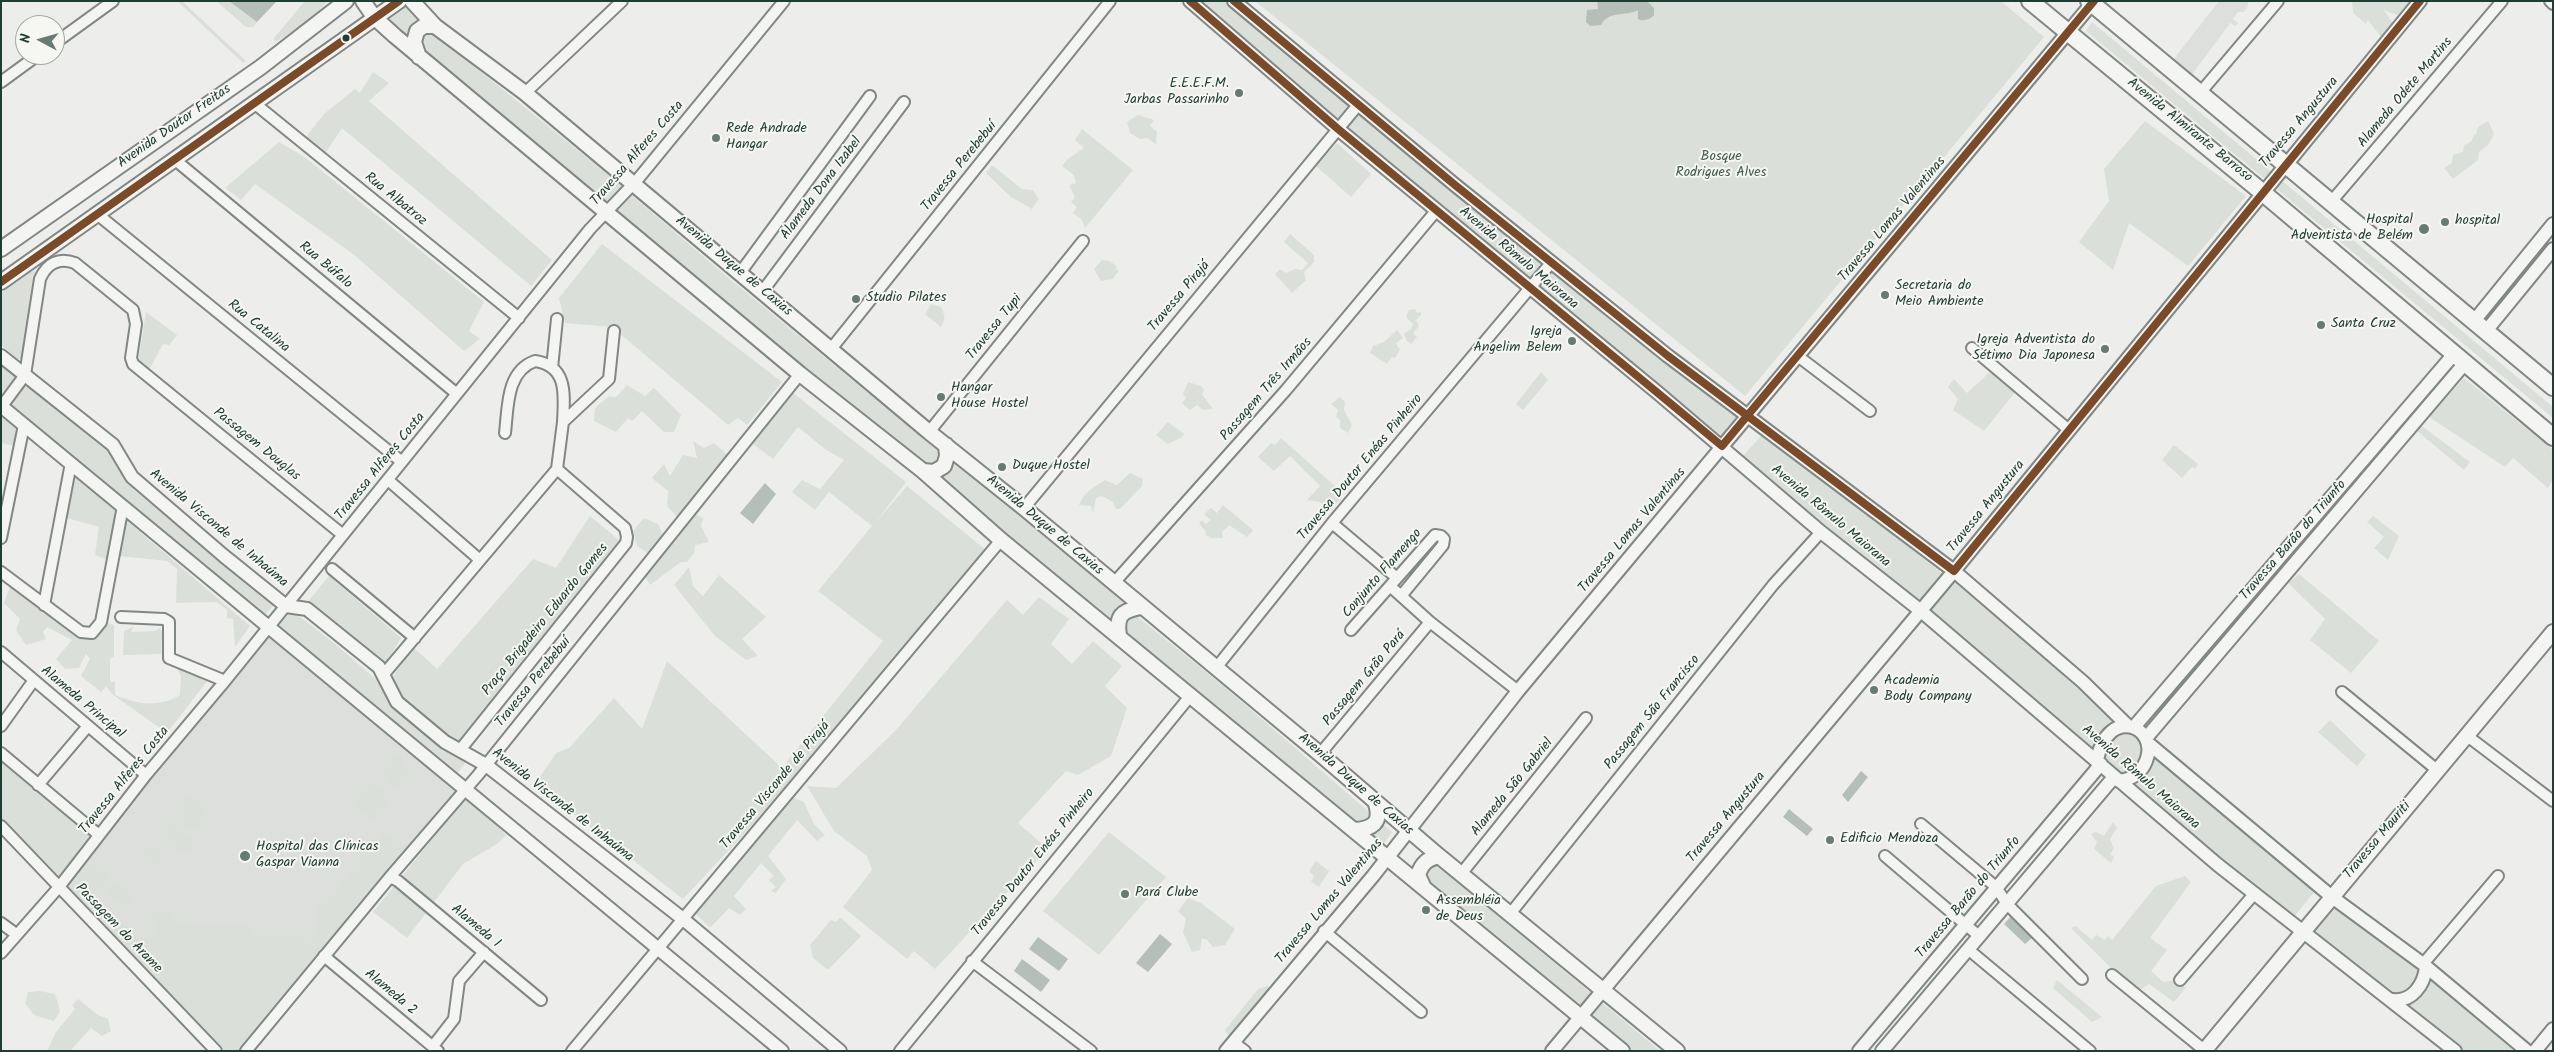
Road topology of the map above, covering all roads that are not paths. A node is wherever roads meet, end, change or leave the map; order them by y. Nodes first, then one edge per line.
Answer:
1 (113, 1) edge
2 (346, 1) edge
3 (363, 1) edge
4 (400, 1) edge
5 (412, 1) edge
6 (622, 1) edge
7 (784, 1) edge
8 (1110, 1) edge
9 (1190, 1) edge
10 (1234, 1) edge
11 (2030, 1) edge
12 (2278, 1) edge
13 (2420, 1) edge
14 (2502, 1) edge
15 (2550, 1) edge
16 (2092, 2) edge
17 (2553, 4) edge
18 (374, 18) junction
19 (435, 26) junction
20 (2068, 33) junction
21 (65, 36) edge
22 (420, 57) junction
23 (24, 65) edge
24 (1, 82) edge
25 (525, 93) junction
26 (2200, 93) junction
27 (870, 96) dead end
28 (904, 102) dead end
29 (254, 103) junction
30 (1358, 104) junction
31 (1338, 129) junction
32 (174, 160) junction
33 (2285, 164) junction
34 (634, 183) junction
35 (2262, 192) junction
36 (2331, 202) junction
37 (1436, 210) junction
38 (607, 213) junction
39 (97, 214) junction
40 (2553, 224) edge
41 (1082, 241) dead end
42 (1, 249) edge
43 (2553, 249) edge
44 (1551, 262) junction
45 (740, 273) junction
46 (1, 282) edge
47 (1529, 288) junction
48 (762, 292) junction
49 (519, 318) junction
50 (557, 319) dead end
51 (2474, 321) junction
52 (614, 331) dead end
53 (2486, 331) junction
54 (1972, 348) dead end
55 (831, 349) junction
56 (1, 356) edge
57 (1799, 357) junction
58 (2460, 358) junction
59 (552, 368) junction
60 (25, 374) junction
61 (800, 374) junction
62 (2553, 387) edge
63 (457, 394) junction
64 (2, 406) edge
65 (1870, 411) dead end
66 (1748, 416) junction
67 (564, 422) junction
68 (24, 425) junction
69 (2069, 430) junction
70 (929, 432) junction
71 (505, 433) dead end
72 (2384, 436) junction
73 (2553, 437) edge
74 (946, 445) junction
75 (1722, 446) junction
76 (2395, 446) junction
77 (402, 462) junction
78 (71, 463) junction
79 (557, 468) junction
80 (923, 472) junction
81 (388, 480) junction
82 (2338, 491) junction
83 (2349, 500) junction
84 (123, 506) junction
85 (1024, 508) junction
86 (1332, 524) junction
87 (1821, 532) junction
88 (343, 535) junction
89 (1, 538) edge
90 (2296, 538) junction
91 (1001, 540) junction
92 (2307, 549) junction
93 (480, 560) junction
94 (332, 569) dead end
95 (1954, 571) junction
96 (1, 572) edge
97 (1394, 582) junction
98 (1113, 584) junction
99 (1401, 596) junction
100 (44, 605) junction
101 (286, 606) junction
102 (1140, 607) junction
103 (1921, 611) junction
104 (121, 617) dead end
105 (1430, 622) junction
106 (268, 628) junction
107 (1351, 630) dead end
108 (2216, 632) junction
109 (2553, 632) edge
110 (1119, 635) junction
111 (415, 638) junction
112 (2228, 642) junction
113 (1, 652) edge
114 (1216, 668) junction
115 (384, 674) junction
116 (34, 680) junction
117 (225, 681) junction
118 (1518, 691) junction
119 (2342, 692) dead end
120 (1191, 695) junction
121 (1586, 718) dead end
122 (1, 726) edge
123 (88, 726) junction
124 (2131, 726) junction
125 (2466, 735) junction
126 (2147, 740) junction
127 (460, 750) junction
128 (1, 753) edge
129 (1320, 754) junction
130 (2099, 762) junction
131 (486, 765) junction
132 (2437, 770) junction
133 (146, 775) junction
134 (2117, 779) junction
135 (38, 785) junction
136 (466, 789) junction
137 (2553, 801) edge
138 (1376, 804) junction
139 (2056, 817) junction
140 (1921, 824) dead end
141 (1, 826) edge
142 (2071, 829) junction
143 (1354, 830) junction
144 (1408, 830) junction
145 (99, 835) junction
146 (1439, 856) junction
147 (1885, 856) dead end
148 (1387, 857) junction
149 (1461, 874) junction
150 (2498, 876) dead end
151 (390, 877) junction
152 (1423, 886) junction
153 (59, 887) junction
154 (1996, 887) junction
155 (2255, 893) junction
156 (2332, 897) junction
157 (2007, 904) junction
158 (1510, 914) junction
159 (683, 919) junction
160 (1, 922) edge
161 (1966, 926) junction
162 (1324, 931) junction
163 (2303, 932) junction
164 (16, 934) junction
165 (1980, 936) junction
166 (658, 948) junction
167 (1969, 950) junction
168 (1, 952) edge
169 (484, 952) junction
170 (324, 956) junction
171 (972, 961) junction
172 (2425, 966) junction
173 (2112, 975) dead end
174 (2082, 979) dead end
175 (2180, 980) dead end
176 (1602, 990) junction
177 (1904, 996) junction
178 (542, 1000) dead end
179 (2393, 1000) junction
180 (1917, 1008) junction
181 (1421, 1012) dead end
182 (1580, 1017) junction
183 (2553, 1029) edge
184 (1229, 1046) edge
185 (435, 1048) edge
186 (1673, 1049) edge
187 (247, 1050) edge
188 (2204, 1050) edge
189 (216, 1051) edge
190 (572, 1051) edge
191 (782, 1051) edge
192 (840, 1051) edge
193 (900, 1051) edge
194 (1092, 1051) edge
195 (1244, 1051) edge
196 (1552, 1051) edge
197 (1622, 1051) edge
198 (1860, 1051) edge
199 (1882, 1051) edge
200 (2090, 1051) edge
201 (2455, 1051) edge
202 (2527, 1051) edge
203 (2535, 1051) edge

1 - 21 street
2 - 42 main road, Avenida Doutor Freitas
3 - 18 main road
4 - 18 main road, Avenida Doutor Freitas
5 - 19 main road, Avenida Duque de Caxias
6 - 25 street
7 - 34 street, Travessa Alferes Costa
8 - 55 street, Travessa Perebebuí
9 - 31 street, Avenida Rômulo Maiorana
10 - 30 street, Avenida Rômulo Maiorana
11 - 20 highway, Avenida Almirante Barroso
12 - 26 street
13 - 33 street, Travessa Angustura
14 - 36 street, Alameda Odete Martins
15 - 17 street
16 - 20 street, Travessa Lomas Valentinas
16 - 26 highway
18 - 22 main road
18 - 29 main road, Avenida Doutor Freitas
19 - 22 main road
19 - 25 main road, Avenida Duque de Caxias
20 - 35 highway, Avenida Almirante Barroso
20 - 57 street, Travessa Lomas Valentinas
22 - 38 main road
23 - 24 street
25 - 34 main road, Avenida Duque de Caxias
26 - 33 highway
27 - 45 street
28 - 48 street, Alameda Dona Izabel
29 - 32 main road, Avenida Doutor Freitas
29 - 49 street, Rua Albatroz
30 - 31 street, Travessa Pirajá
30 - 44 street, Avenida Rômulo Maiorana
31 - 37 street, Avenida Rômulo Maiorana
31 - 85 street, Travessa Pirajá
32 - 39 main road, Avenida Doutor Freitas
32 - 63 street, Rua Búfalo
33 - 35 street, Travessa Angustura
33 - 36 highway
34 - 38 street, Travessa Alferes Costa
34 - 45 main road, Avenida Duque de Caxias
35 - 58 highway, Avenida Almirante Barroso
35 - 69 street, Travessa Angustura
36 - 51 highway
37 - 47 street, Avenida Rômulo Maiorana
37 - 98 street, Passagem Três Irmãos
38 - 49 street, Travessa Alferes Costa
38 - 61 main road
39 - 46 main road, Avenida Doutor Freitas
39 - 77 street, Rua Catalina
40 - 51 street
41 - 70 street, Travessa Tupi
43 - 53 street
44 - 47 street, Travessa Doutor Enéas Pinheiro
44 - 66 street, Avenida Rômulo Maiorana
45 - 48 main road, Avenida Duque de Caxias
47 - 75 street, Avenida Rômulo Maiorana
47 - 86 street, Travessa Doutor Enéas Pinheiro
48 - 55 main road, Avenida Duque de Caxias
49 - 63 street, Travessa Alferes Costa
50 - 59 street
51 - 53 highway
52 - 67 street
53 - 62 highway
54 - 69 street
55 - 70 main road, Avenida Duque de Caxias
56 - 60 street, Avenida Visconde de Inhaúma
57 - 65 street
57 - 66 street, Travessa Lomas Valentinas
58 - 72 street, Travessa Barão do Triunfo
58 - 73 highway, Avenida Almirante Barroso
58 - 76 street, Travessa Barão do Triunfo
59 - 67 street
59 - 71 street
60 - 64 street
60 - 88 street, Passagem Douglas
60 - 101 street, Avenida Visconde de Inhaúma
61 - 80 main road
61 - 131 street, Travessa Perebebuí
63 - 77 street, Travessa Alferes Costa
64 - 68 street
66 - 75 street, Travessa Lomas Valentinas
66 - 95 street, Avenida Rômulo Maiorana
67 - 79 street
68 - 78 street
68 - 89 street
69 - 95 street, Travessa Angustura
70 - 74 main road, Avenida Duque de Caxias
72 - 76 street
72 - 82 street, Travessa Barão do Triunfo
74 - 80 main road
74 - 85 main road, Avenida Duque de Caxias
75 - 87 street, Avenida Rômulo Maiorana
75 - 118 street, Travessa Lomas Valentinas
76 - 83 street, Travessa Barão do Triunfo
77 - 81 street, Travessa Alferes Costa
78 - 84 street
78 - 100 street
79 - 93 street
79 - 127 street, Praça Brigadeiro Eduardo Gomes
80 - 91 main road
81 - 88 street, Travessa Alferes Costa
81 - 93 street
82 - 83 street
82 - 90 street, Travessa Barão do Triunfo
83 - 92 street, Travessa Barão do Triunfo
84 - 100 street
84 - 106 street
85 - 98 main road, Avenida Duque de Caxias
86 - 97 street
86 - 114 street, Travessa Doutor Enéas Pinheiro
87 - 103 street, Avenida Rômulo Maiorana
87 - 158 street, Passagem São Francisco
88 - 101 street, Travessa Alferes Costa
90 - 92 street
90 - 108 street, Travessa Barão do Triunfo
91 - 110 main road
91 - 159 street, Travessa Visconde de Pirajá
92 - 112 street, Travessa Barão do Triunfo
93 - 111 street
94 - 111 street
95 - 103 street, Travessa Angustura
95 - 124 street, Avenida Rômulo Maiorana
96 - 100 street
97 - 99 street
97 - 99 street, Conjunto Flamengo
97 - 107 street, Conjunto Flamengo
98 - 102 main road, Avenida Duque de Caxias
99 - 105 street
101 - 106 street, Travessa Alferes Costa
101 - 115 street, Avenida Visconde de Inhaúma
102 - 110 main road
102 - 114 main road, Avenida Duque de Caxias
103 - 130 street, Avenida Rômulo Maiorana
103 - 176 street, Travessa Angustura
104 - 117 street
105 - 118 street
105 - 129 street, Passagem Grão Pará
106 - 117 street, Travessa Alferes Costa
106 - 136 street
108 - 112 street
108 - 124 street, Travessa Barão do Triunfo
109 - 125 main road, Travessa Mauriti
110 - 120 main road
111 - 115 street
112 - 126 street, Travessa Barão do Triunfo
113 - 116 street, Alameda Principal
114 - 129 main road, Avenida Duque de Caxias
115 - 127 street, Avenida Visconde de Inhaúma
116 - 122 street
116 - 123 street, Alameda Principal
117 - 133 street, Travessa Alferes Costa
118 - 144 street, Travessa Lomas Valentinas
119 - 132 street
120 - 143 main road
120 - 171 street, Travessa Doutor Enéas Pinheiro
121 - 149 street, Alameda São Gabriel
123 - 133 street, Alameda Principal
123 - 135 street
124 - 126 street
124 - 130 street
125 - 132 main road, Travessa Mauriti
125 - 137 street
126 - 134 street
126 - 156 street
127 - 131 street, Avenida Visconde de Inhaúma
128 - 135 street
129 - 138 main road, Avenida Duque de Caxias
130 - 134 street, Avenida Rômulo Maiorana
130 - 139 street, Travessa Barão do Triunfo
131 - 136 street, Travessa Perebebuí
131 - 159 street, Avenida Visconde de Inhaúma
132 - 156 main road, Travessa Mauriti
133 - 145 street, Travessa Alferes Costa
134 - 142 street
134 - 155 street, Avenida Rômulo Maiorana
135 - 145 street
136 - 151 street, Travessa Perebebuí
136 - 166 street
138 - 143 main road
138 - 144 main road, Avenida Duque de Caxias
139 - 142 street
139 - 154 street, Travessa Barão do Triunfo
140 - 154 street
141 - 153 street, Passagem do Arame
142 - 157 street
143 - 148 main road
144 - 146 main road, Avenida Duque de Caxias
144 - 148 street, Travessa Lomas Valentinas
145 - 153 street, Travessa Alferes Costa
146 - 149 main road, Avenida Duque de Caxias
146 - 152 main road
147 - 161 street
148 - 152 main road
148 - 162 street, Travessa Lomas Valentinas
149 - 158 main road, Avenida Duque de Caxias
150 - 172 street
151 - 169 street, Alameda 1
151 - 170 street, Travessa Perebebuí
152 - 182 main road
153 - 164 street, Travessa Alferes Costa
153 - 189 street, Passagem do Arame
154 - 157 street
154 - 161 street, Travessa Barão do Triunfo
155 - 163 street, Avenida Rômulo Maiorana
155 - 175 street
156 - 163 main road, Travessa Mauriti
156 - 172 street
157 - 165 street
157 - 174 street
158 - 176 main road, Avenida Duque de Caxias
159 - 166 street, Travessa Visconde de Pirajá
159 - 192 street, Avenida Visconde de Inhaúma
160 - 164 street
161 - 165 street
161 - 177 street, Travessa Barão do Triunfo
162 - 181 street
162 - 184 street, Travessa Lomas Valentinas
163 - 179 street, Avenida Rômulo Maiorana
163 - 188 main road, Travessa Mauriti
164 - 168 street, Travessa Alferes Costa
165 - 167 street
166 - 190 street, Travessa Visconde de Pirajá
166 - 191 street
167 - 180 street
167 - 200 street
169 - 178 street, Alameda 1
169 - 185 street
170 - 185 street, Alameda 2
170 - 187 street, Travessa Perebebuí
171 - 193 street, Travessa Doutor Enéas Pinheiro
171 - 194 street
172 - 179 street
172 - 202 street
173 - 188 street
176 - 182 street, Travessa Angustura
176 - 186 main road, Avenida Duque de Caxias
177 - 180 street
177 - 198 street, Travessa Barão do Triunfo
179 - 201 street, Avenida Rômulo Maiorana
180 - 199 street
182 - 196 street, Travessa Angustura
182 - 197 main road
183 - 203 street
184 - 195 street

